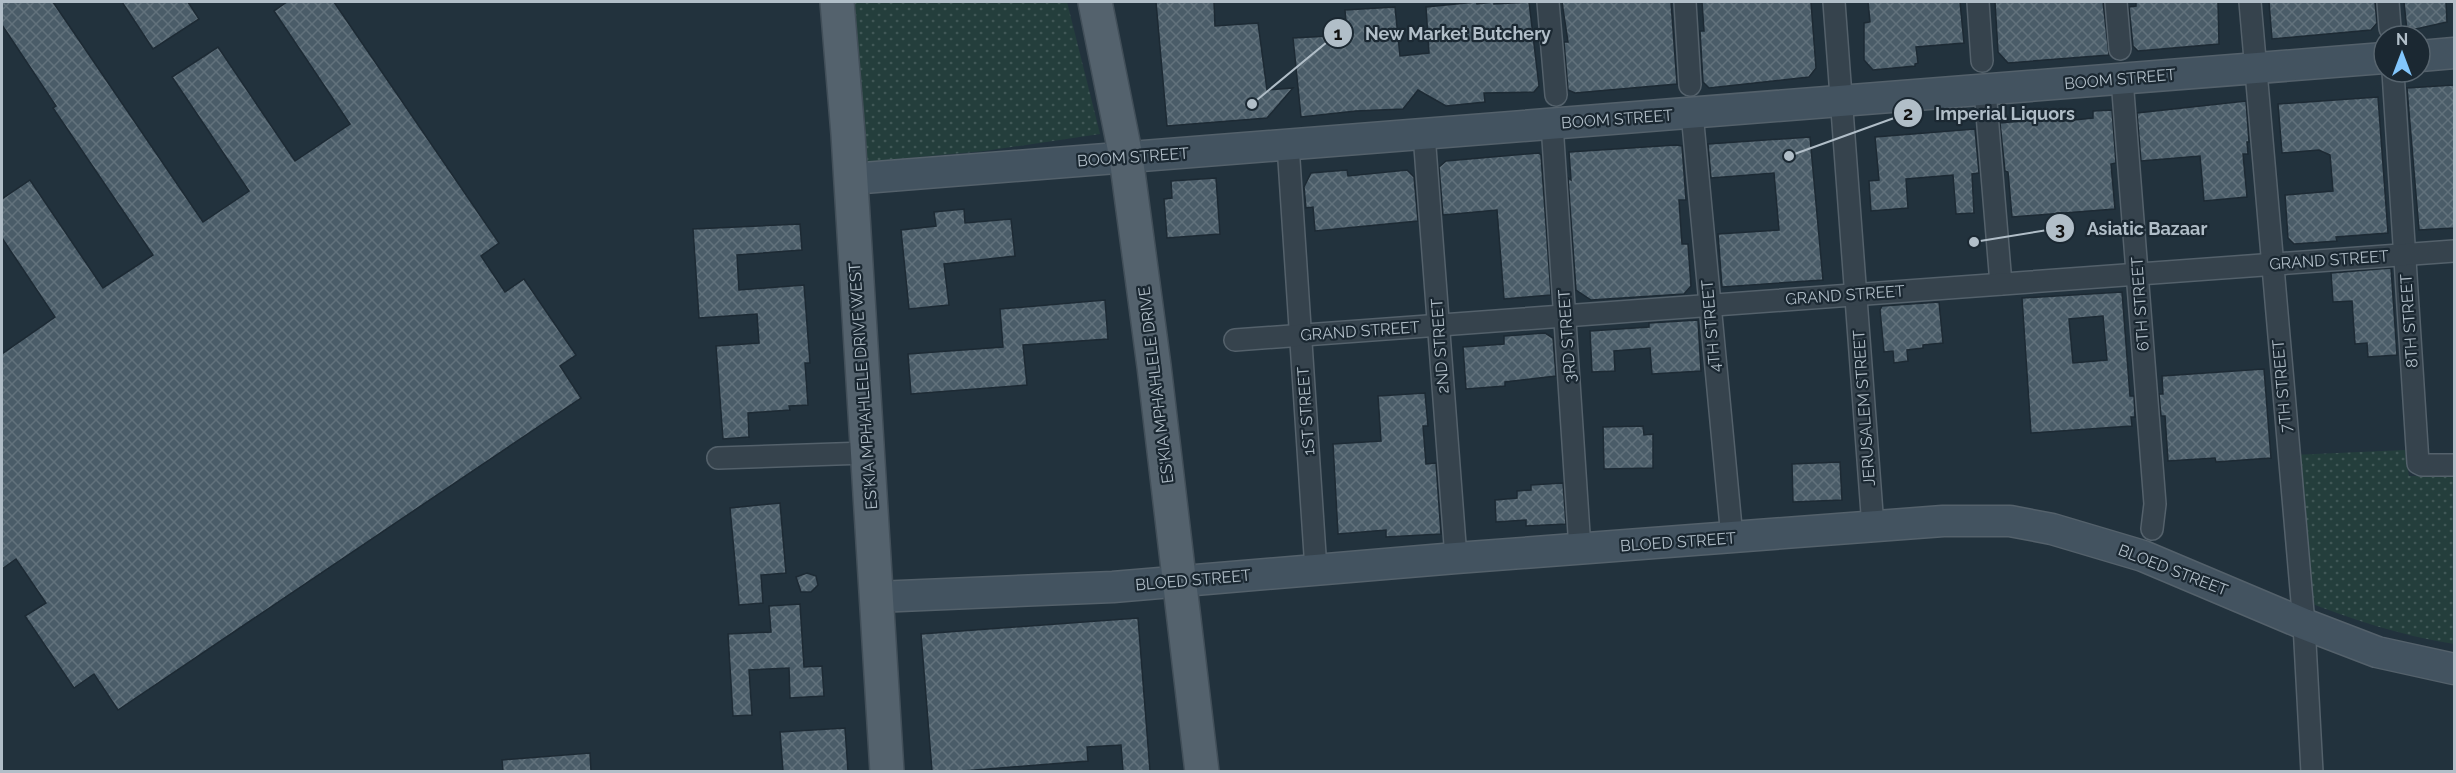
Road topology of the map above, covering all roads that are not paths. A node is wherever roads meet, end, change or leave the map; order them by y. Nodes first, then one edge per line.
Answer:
1 (822, 2) edge
2 (837, 2) edge
3 (1095, 2) edge
4 (1548, 2) edge
5 (1685, 2) edge
6 (1834, 2) edge
7 (1978, 2) edge
8 (2116, 2) edge
9 (2250, 2) edge
10 (2388, 2) edge
11 (2390, 24) edge
12 (2120, 49) dead end
13 (2454, 53) edge
14 (2432, 55) edge
15 (2372, 59) edge
16 (2257, 68) junction
17 (1984, 75) junction
18 (2122, 79) junction
19 (2394, 84) edge
20 (1556, 95) dead end
21 (1691, 99) junction
22 (1841, 101) junction
23 (1552, 124) junction
24 (848, 134) junction
25 (1424, 134) junction
26 (1288, 145) junction
27 (1126, 158) junction
28 (850, 179) junction
29 (2454, 251) edge
30 (2405, 255) junction
31 (2271, 264) junction
32 (2138, 274) junction
33 (2001, 284) junction
34 (1856, 294) junction
35 (1709, 305) junction
36 (1566, 316) junction
37 (1438, 325) junction
38 (1301, 335) junction
39 (1235, 340) dead end
40 (866, 453) junction
41 (718, 458) dead end
42 (2454, 465) edge
43 (1873, 527) junction
44 (2152, 529) dead end
45 (1731, 538) junction
46 (1580, 549) junction
47 (1456, 558) junction
48 (1316, 570) junction
49 (1179, 581) junction
50 (876, 597) junction
51 (2304, 624) junction
52 (2454, 669) edge
53 (887, 771) edge
54 (1202, 771) edge
55 (2312, 771) edge

1 - 24 main road
2 - 24 main road, ES'KIA MPHAHLELE DRIVE WEST
3 - 27 main road, ES'KIA MPHAHLELE DRIVE
4 - 20 street
5 - 21 street, 4TH STREET
6 - 22 street, JERUSALEM STREET
7 - 17 street
8 - 12 street
9 - 16 street, 7TH STREET
10 - 11 street
13 - 14 main road
15 - 16 main road, BOOM STREET
16 - 18 main road, BOOM STREET
16 - 31 street, 7TH STREET
17 - 18 main road, BOOM STREET
17 - 22 main road, BOOM STREET
17 - 33 street
18 - 32 street, 6TH STREET
19 - 30 street, 8TH STREET
21 - 22 main road, BOOM STREET
21 - 23 main road, BOOM STREET
21 - 35 street, 4TH STREET
22 - 34 street, JERUSALEM STREET
23 - 25 main road, BOOM STREET
23 - 36 street, 3RD STREET
24 - 28 main road, ES'KIA MPHAHLELE DRIVE WEST
25 - 26 main road, BOOM STREET
25 - 37 street, 2ND STREET
26 - 27 main road, BOOM STREET
26 - 38 street, 1ST STREET
27 - 28 main road, BOOM STREET
27 - 49 main road, ES'KIA MPHAHLELE DRIVE
28 - 40 main road, ES'KIA MPHAHLELE DRIVE WEST
29 - 30 street, GRAND STREET
30 - 31 street, GRAND STREET
30 - 42 street, 8TH STREET
31 - 32 street, GRAND STREET
31 - 51 street, 7TH STREET
32 - 33 street, GRAND STREET
32 - 44 street, 6TH STREET
33 - 34 street, GRAND STREET
34 - 35 street, GRAND STREET
34 - 43 street, JERUSALEM STREET
35 - 36 street, GRAND STREET
35 - 45 street, 4TH STREET
36 - 37 street, GRAND STREET
36 - 46 street, 3RD STREET
37 - 38 street, GRAND STREET
37 - 47 street, 2ND STREET
38 - 39 street, GRAND STREET
38 - 48 street, 1ST STREET
40 - 41 street
40 - 50 main road, ES'KIA MPHAHLELE DRIVE WEST
43 - 45 main road, BLOED STREET
43 - 51 main road, BLOED STREET
45 - 46 main road, BLOED STREET
46 - 47 main road, BLOED STREET
47 - 48 main road, BLOED STREET
48 - 49 main road, BLOED STREET
49 - 50 main road, BLOED STREET
49 - 54 main road, ES'KIA MPHAHLELE DRIVE
50 - 53 main road, ES'KIA MPHAHLELE DRIVE WEST
51 - 52 main road, BLOED STREET
51 - 55 street, 7TH STREET

